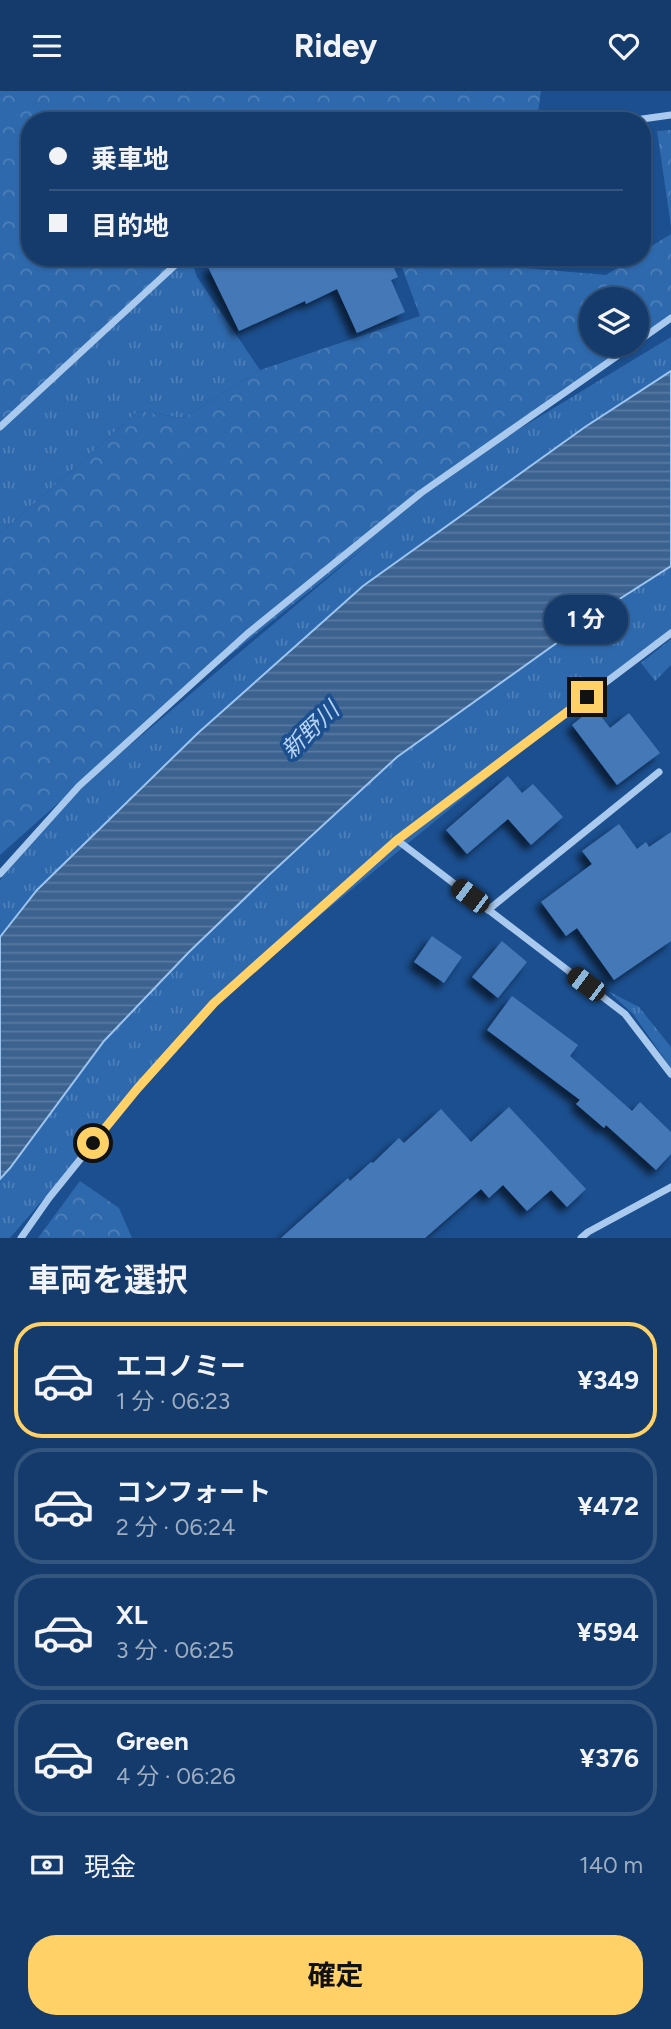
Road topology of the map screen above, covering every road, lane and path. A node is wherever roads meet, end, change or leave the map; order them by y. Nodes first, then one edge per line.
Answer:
1 (671, 115) edge
2 (651, 118) edge
3 (174, 266) edge
4 (671, 318) edge
5 (649, 333) edge
6 (615, 357) edge
7 (0, 427) edge
8 (671, 633) edge
9 (659, 772) dead end
10 (397, 840) junction
11 (0, 874) edge
12 (488, 910) junction
13 (671, 1074) edge
14 (671, 1187) edge
15 (21, 1238) edge
16 (581, 1238) edge

1 - 2 street
3 - 7 street
4 - 5 street
6 - 11 street
8 - 10 street
9 - 12 street
10 - 12 street
10 - 15 street
12 - 13 street
14 - 16 street

